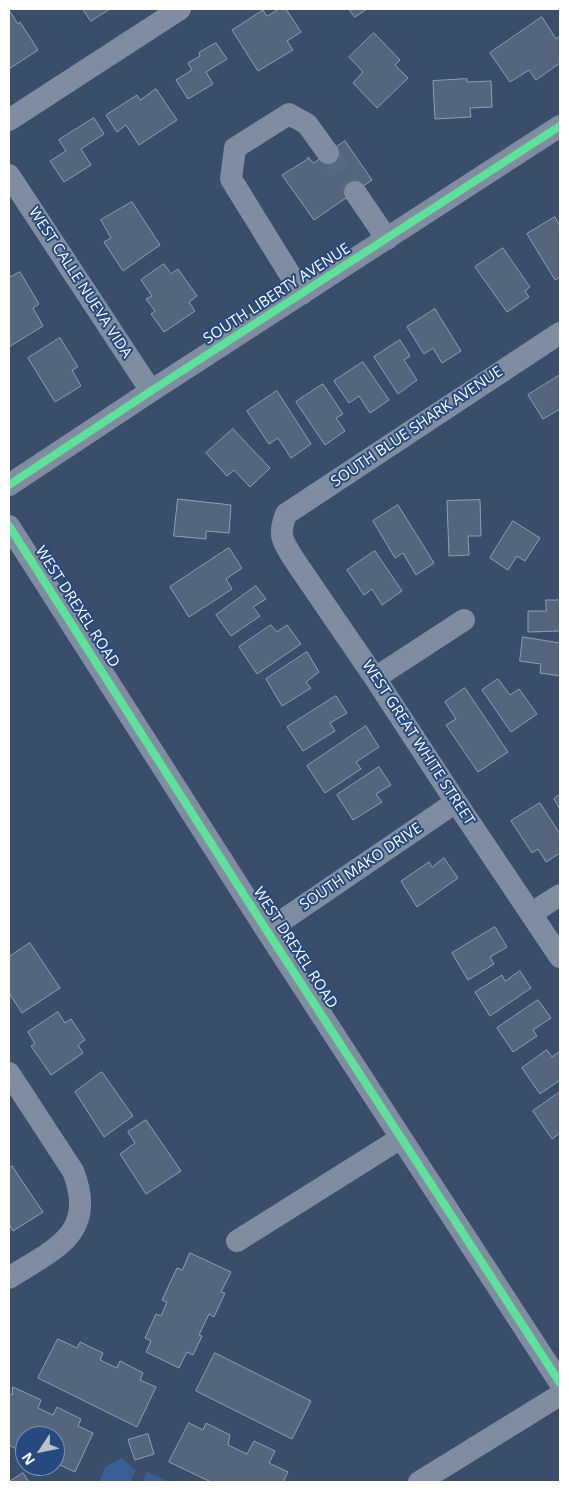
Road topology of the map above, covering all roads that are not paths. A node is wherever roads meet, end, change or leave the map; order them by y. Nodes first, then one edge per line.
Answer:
1 (180, 9) edge
2 (9, 120) edge
3 (560, 126) edge
4 (328, 153) tunnel mouth
5 (9, 175) edge
6 (355, 192) tunnel mouth
7 (387, 239) junction
8 (302, 294) junction
9 (560, 333) edge
10 (151, 391) junction
11 (9, 485) edge
12 (9, 526) edge
13 (281, 527) joint
14 (464, 620) dead end
15 (375, 678) junction
16 (456, 802) junction
17 (560, 895) edge
18 (532, 913) junction
19 (267, 931) junction
20 (560, 957) edge
21 (9, 1073) edge
22 (401, 1138) junction
23 (238, 1242) dead end
24 (9, 1278) edge
25 (560, 1383) edge
26 (560, 1395) edge
27 (419, 1482) edge

1 - 2 street
3 - 7 street, SOUTH LIBERTY AVENUE
4 - 8 street
5 - 10 street, WEST CALLE NUEVA VIDA
6 - 7 street
7 - 8 street, SOUTH LIBERTY AVENUE
8 - 10 street, SOUTH LIBERTY AVENUE
9 - 13 street, SOUTH BLUE SHARK AVENUE
10 - 11 street, SOUTH LIBERTY AVENUE
12 - 19 street, WEST DREXEL ROAD
13 - 15 street, WEST GREAT WHITE STREET
14 - 15 street
15 - 16 street, WEST GREAT WHITE STREET
16 - 18 street, WEST GREAT WHITE STREET
16 - 19 street, SOUTH MAKO DRIVE
17 - 18 street
18 - 20 street, WEST GREAT WHITE STREET
19 - 22 street, WEST DREXEL ROAD
21 - 24 street
22 - 23 street
22 - 25 street, WEST DREXEL ROAD
26 - 27 street

